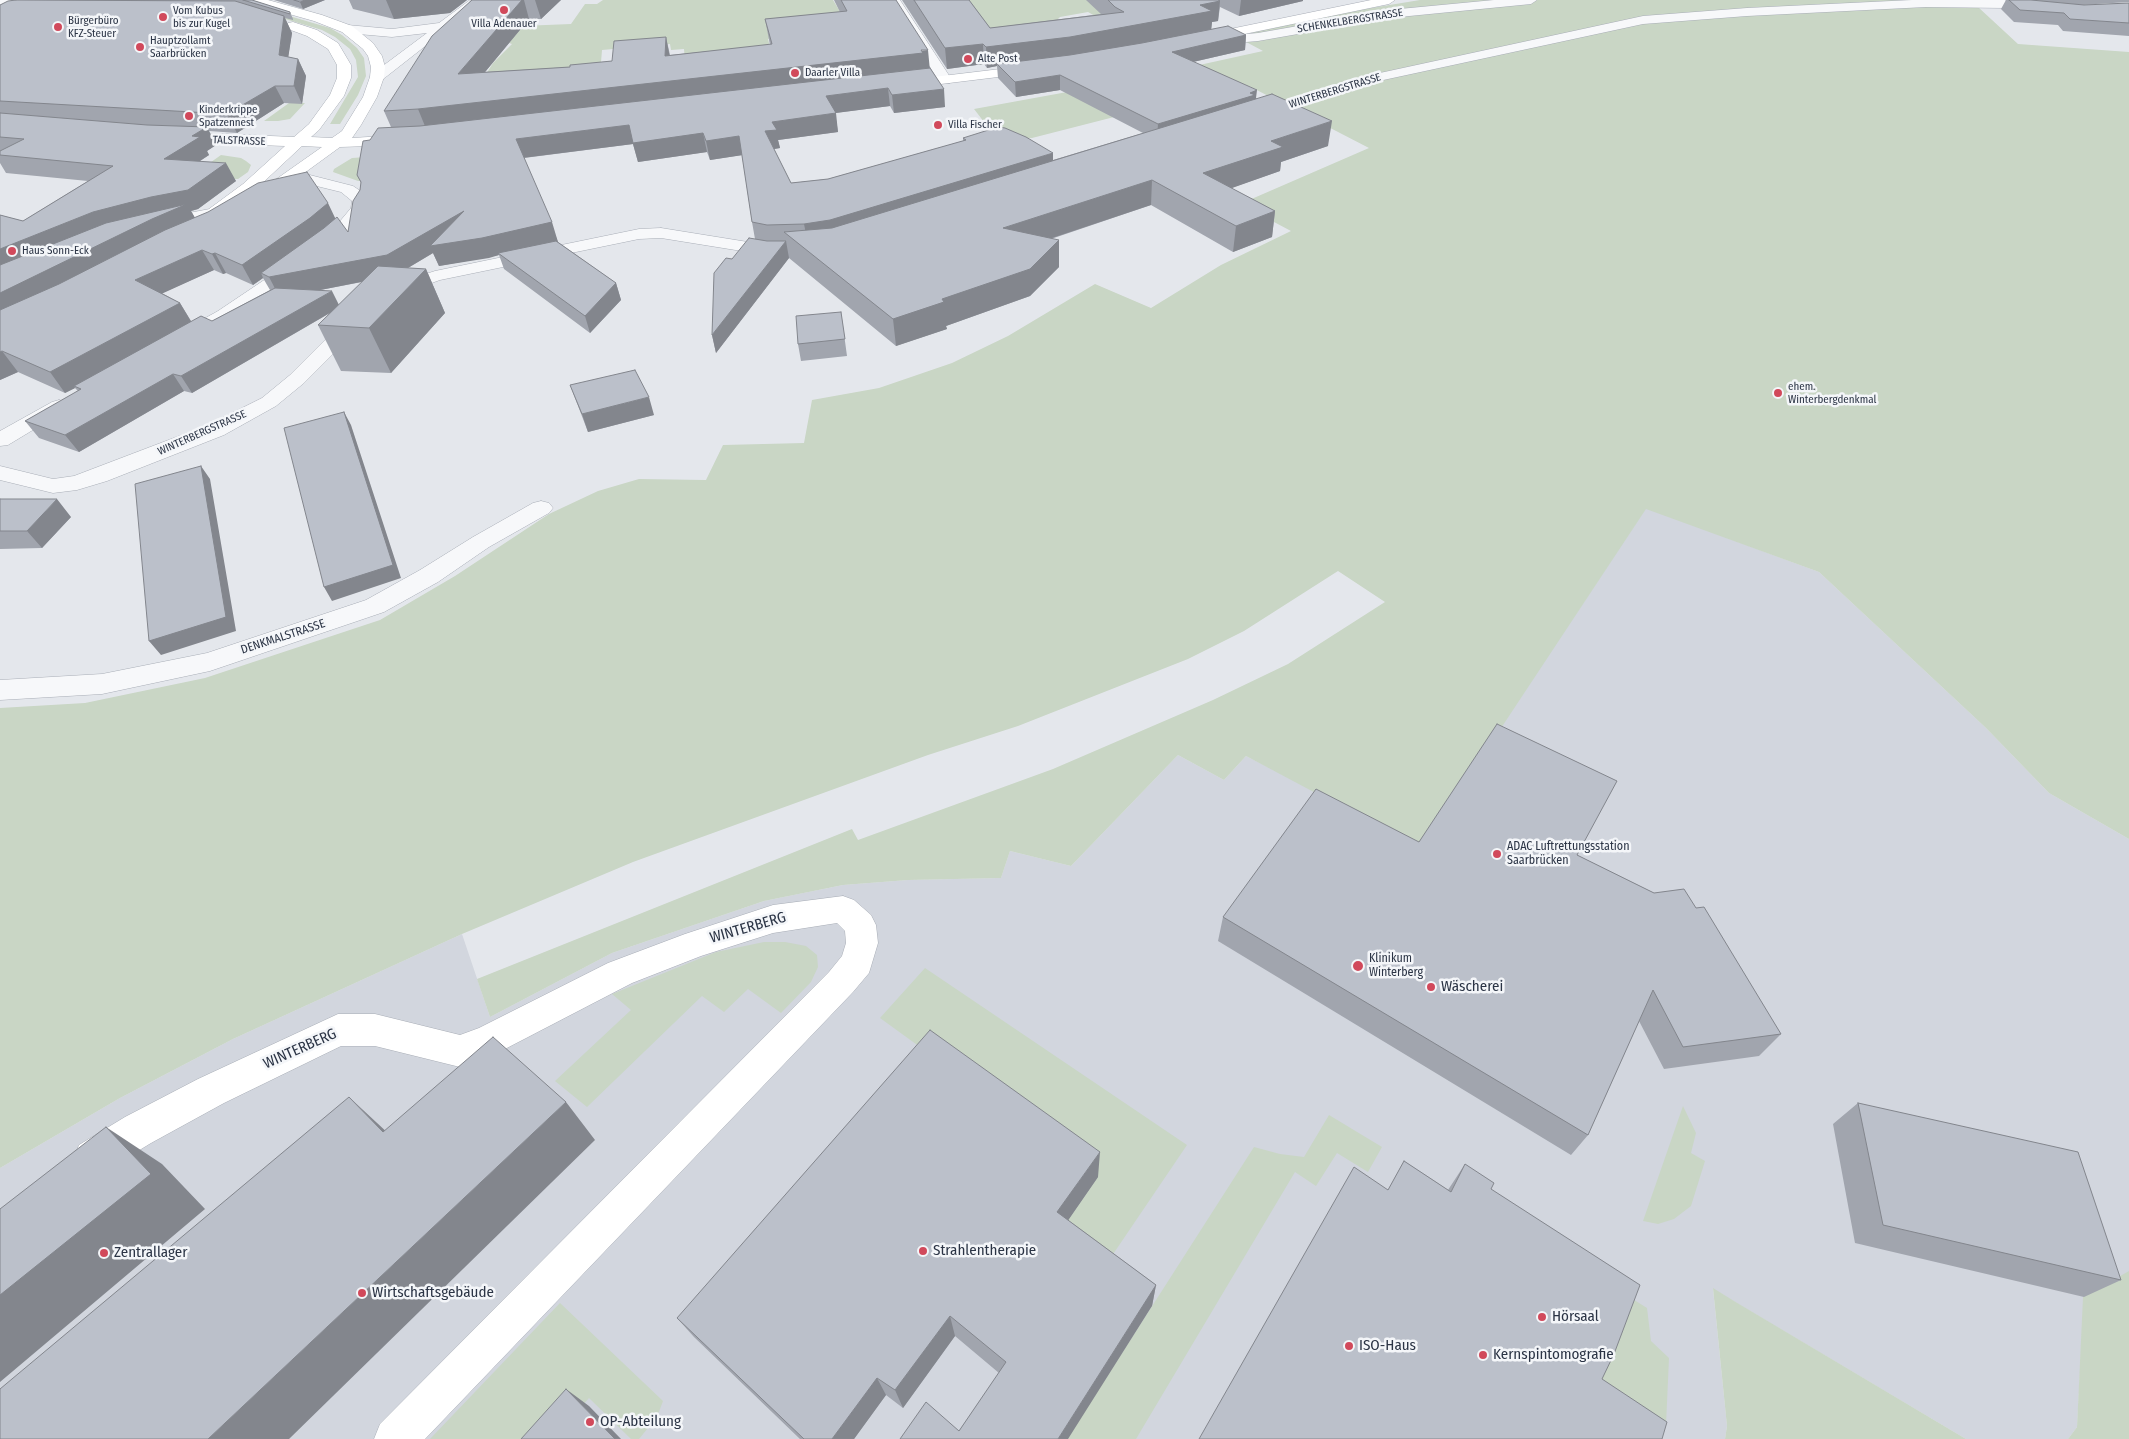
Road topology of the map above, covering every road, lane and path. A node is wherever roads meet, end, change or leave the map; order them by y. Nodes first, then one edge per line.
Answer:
1 (254, 0) edge
2 (478, 0) edge
3 (894, 0) edge
4 (1388, 0) edge
5 (1531, 0) edge
6 (1983, 0) edge
7 (2, 4) edge
8 (20, 4) edge
9 (2005, 4) junction
10 (2020, 6) edge
11 (280, 22) edge
12 (445, 26) junction
13 (1229, 26) junction
14 (347, 29) junction
15 (1185, 42) edge
16 (1044, 68) edge
17 (377, 77) junction
18 (945, 80) junction
19 (885, 86) edge
20 (1236, 121) edge
21 (157, 136) edge
22 (418, 139) edge
23 (298, 143) junction
24 (337, 143) junction
25 (294, 176) junction
26 (215, 213) junction
27 (141, 228) edge
28 (196, 233) edge
29 (178, 238) edge
30 (798, 252) edge
31 (384, 297) edge
32 (368, 308) edge
33 (182, 338) edge
34 (71, 399) edge
35 (0, 440) edge
36 (0, 473) edge
37 (541, 508) dead end
38 (0, 690) edge
39 (62, 1176) edge
40 (395, 1439) edge

1 - 14 street
2 - 12 street
3 - 18 street
4 - 13 street
5 - 13 street, SCHENKELBERGSTRASSE
6 - 9 street
7 - 8 street
9 - 10 street
9 - 20 street, WINTERBERGSTRASSE
11 - 23 street
12 - 14 street
12 - 17 street
13 - 15 street
14 - 17 street
16 - 18 street
17 - 24 street
18 - 19 street
21 - 23 street, TALSTRASSE
22 - 24 street, TALSTRASSE
23 - 24 street, TALSTRASSE
23 - 26 street
24 - 25 street
25 - 28 street
25 - 33 street
26 - 27 street
26 - 29 street
30 - 31 street
32 - 36 street, WINTERBERGSTRASSE
34 - 35 street
37 - 38 street, DENKMALSTRASSE
39 - 40 street, WINTERBERG

